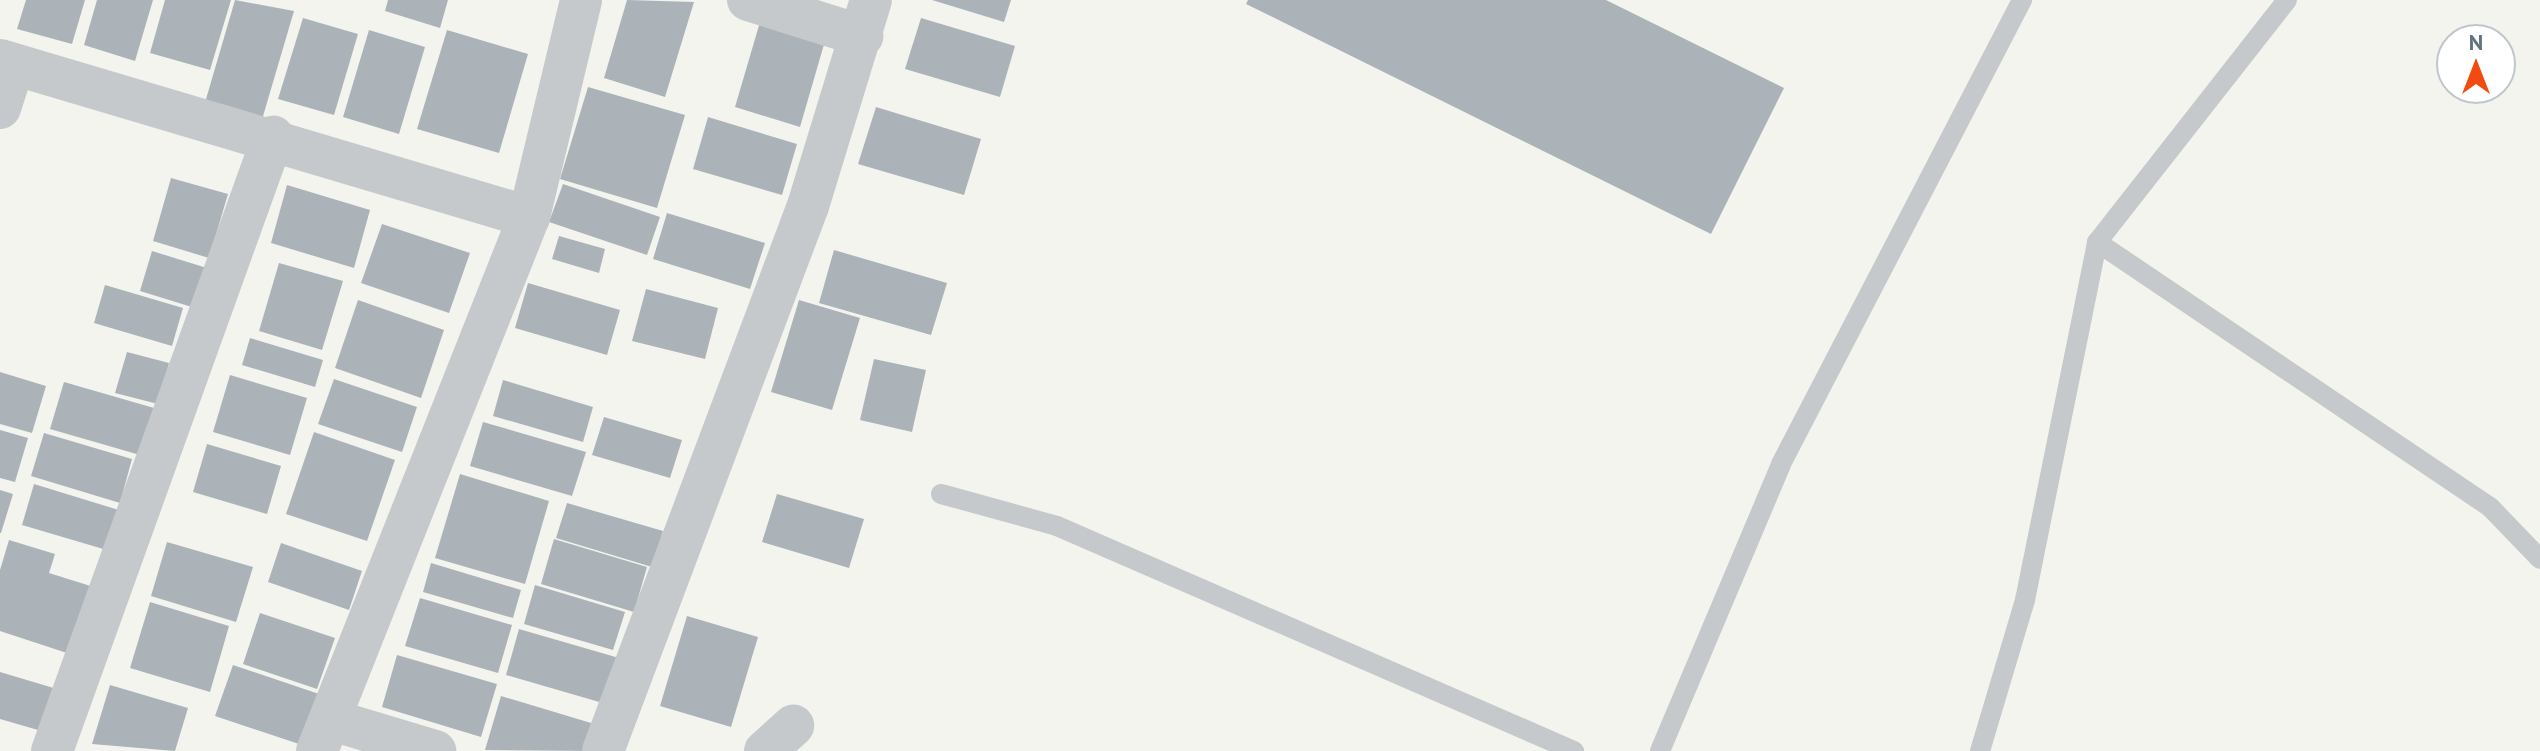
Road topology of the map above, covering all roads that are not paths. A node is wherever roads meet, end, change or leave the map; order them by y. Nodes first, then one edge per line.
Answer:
1 (581, 0) edge
2 (748, 0) edge
3 (2022, 0) edge
4 (2287, 0) edge
5 (867, 18) edge
6 (7, 62) edge
7 (0, 108) edge
8 (273, 137) junction
9 (529, 217) junction
10 (2097, 242) junction
11 (941, 494) dead end
12 (2540, 559) edge
13 (324, 736) edge
14 (52, 751) edge
15 (435, 751) edge
16 (603, 751) edge
17 (1574, 751) edge
18 (1660, 751) edge
19 (1980, 751) edge

1 - 9 street
2 - 5 street
3 - 18 lane
4 - 10 lane
5 - 16 street
6 - 7 street
6 - 8 street
8 - 9 street
8 - 14 street
9 - 13 street
10 - 12 lane
10 - 19 lane
11 - 17 lane
13 - 15 street

